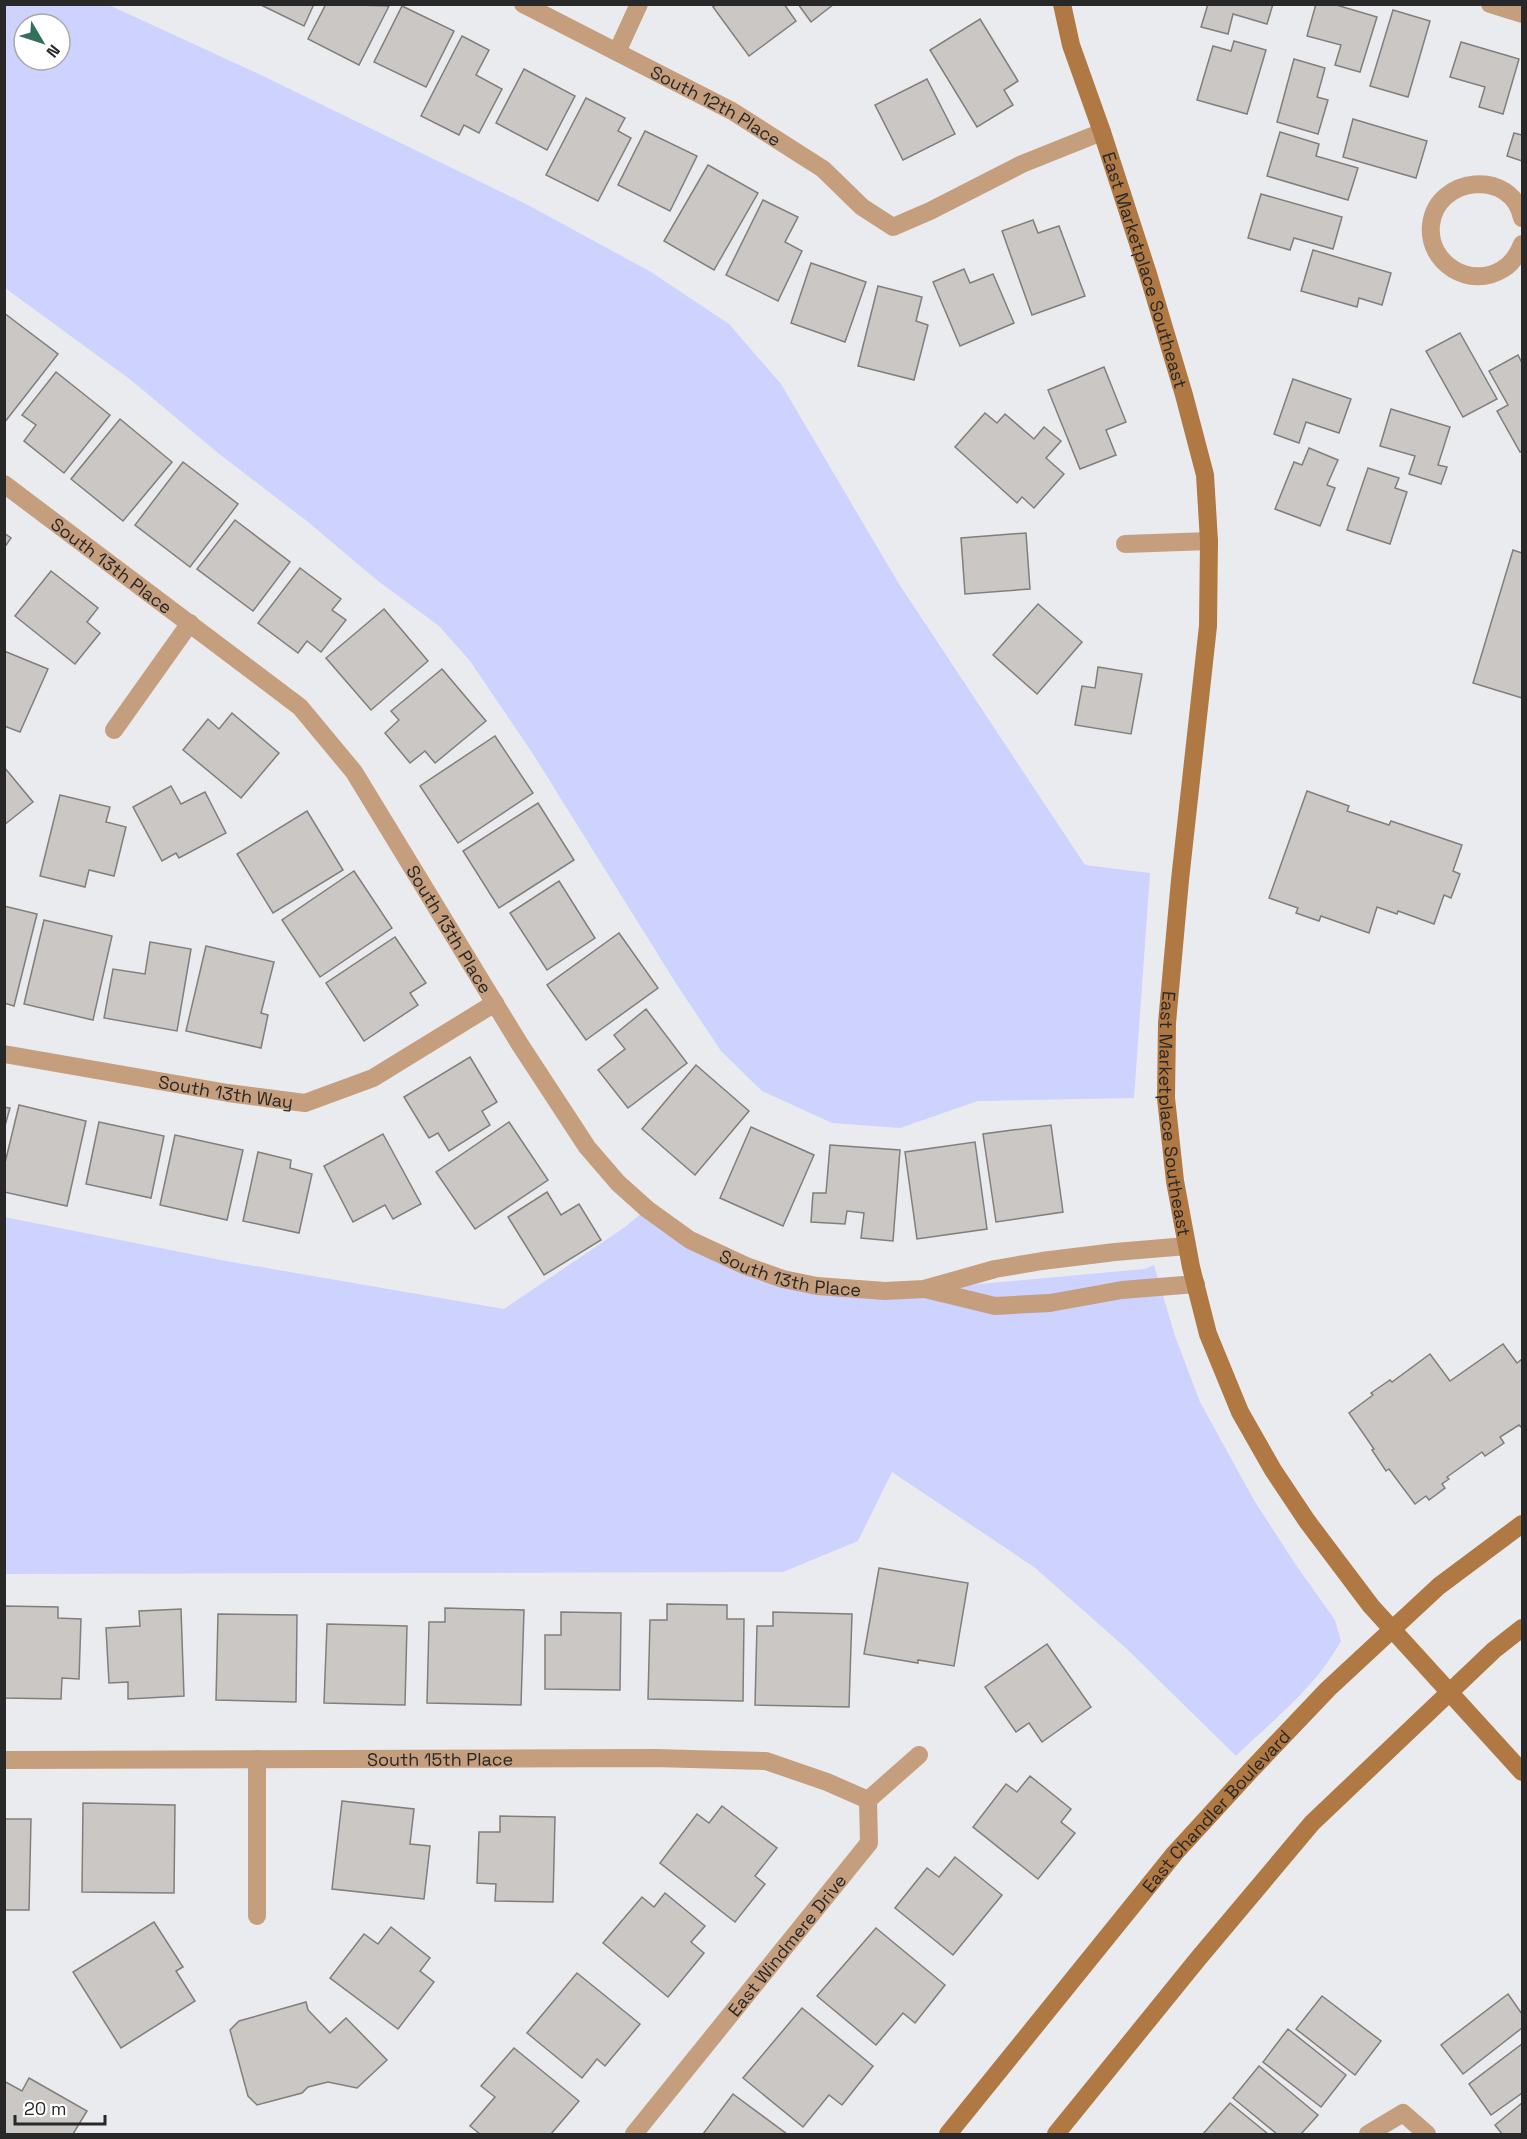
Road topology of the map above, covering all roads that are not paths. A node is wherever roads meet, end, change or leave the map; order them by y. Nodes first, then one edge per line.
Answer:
1 (523, 4) edge
2 (639, 4) edge
3 (1062, 4) edge
4 (1490, 4) edge
5 (1522, 14) edge
6 (617, 52) junction
7 (1102, 132) junction
8 (1522, 218) edge
9 (1522, 244) edge
10 (4, 484) edge
11 (1209, 541) junction
12 (1125, 544) dead end
13 (190, 623) junction
14 (114, 730) dead end
15 (495, 1002) junction
16 (4, 1054) edge
17 (1187, 1246) junction
18 (1196, 1284) junction
19 (924, 1289) junction
20 (1522, 1524) edge
21 (1522, 1628) edge
22 (1392, 1630) junction
23 (1450, 1692) junction
24 (919, 1755) dead end
25 (257, 1759) junction
26 (4, 1760) edge
27 (1522, 1772) edge
28 (868, 1800) junction
29 (257, 1916) dead end
30 (634, 2134) edge
31 (948, 2134) edge
32 (1056, 2134) edge
33 (1368, 2134) edge
34 (1426, 2134) edge

1 - 6 street, South 12th Place
2 - 6 street
3 - 7 street, East Marketplace Southeast
4 - 5 street
6 - 7 street, South 12th Place
7 - 11 street, East Marketplace Southeast
8 - 9 street
10 - 13 street, South 13th Place
11 - 12 street
11 - 17 street, East Marketplace Southeast
13 - 14 street
13 - 15 street, South 13th Place
15 - 16 street, South 13th Way
15 - 19 street, South 13th Place
17 - 18 street, East Marketplace Southeast
17 - 19 street, South 13th Place
18 - 19 street, South 13th Place
18 - 22 street, East Marketplace Southeast
20 - 22 street, East Chandler Boulevard
21 - 23 street
22 - 23 street, East Marketplace Southeast
22 - 31 street, East Chandler Boulevard
23 - 27 street, East Marketplace Southeast
23 - 32 street
24 - 28 street
25 - 26 street, South 15th Place
25 - 28 street, South 15th Place
25 - 29 street
28 - 30 street, East Windmere Drive
33 - 34 street

